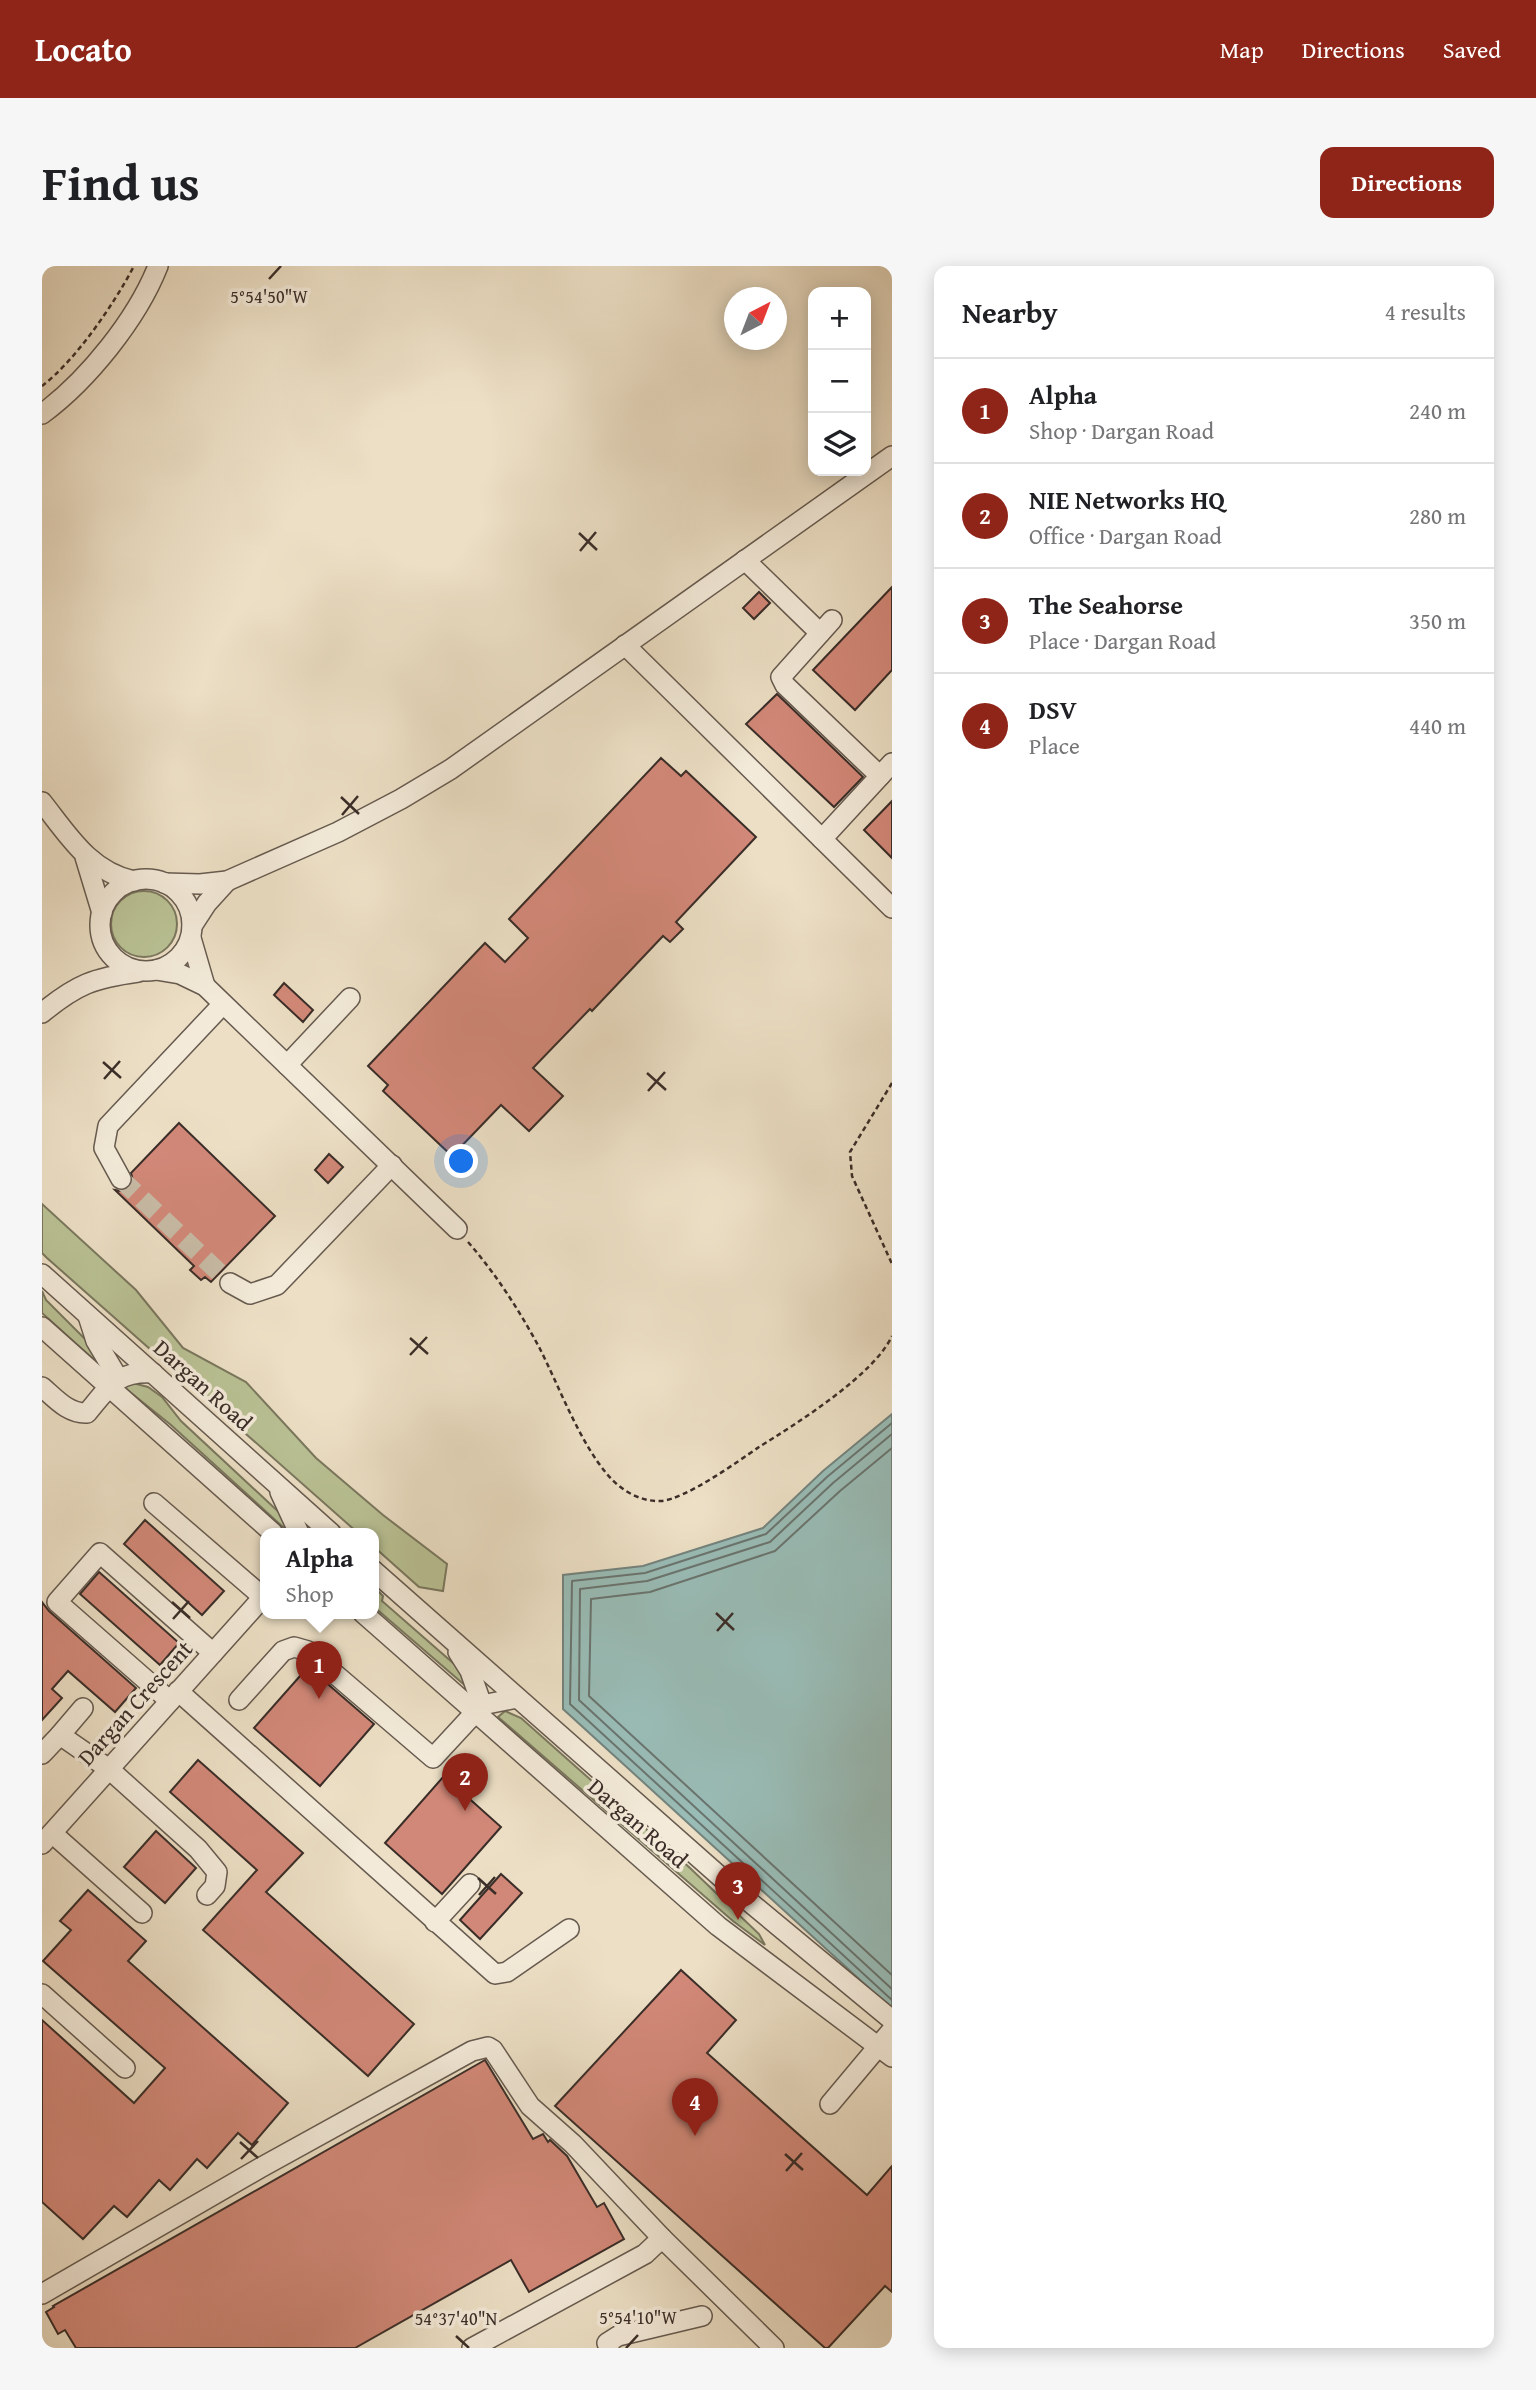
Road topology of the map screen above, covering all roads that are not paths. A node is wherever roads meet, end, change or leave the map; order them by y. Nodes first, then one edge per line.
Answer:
1 (158, 266) edge
2 (42, 414) edge
3 (892, 456) edge
4 (745, 560) junction
5 (625, 645) junction
6 (886, 770) edge
7 (42, 802) edge
8 (822, 839) junction
9 (85, 857) junction
10 (134, 881) junction
11 (227, 881) junction
12 (164, 883) junction
13 (892, 908) edge
14 (102, 913) junction
15 (192, 932) junction
16 (104, 945) junction
17 (149, 971) junction
18 (82, 984) junction
19 (205, 986) junction
20 (350, 998) dead end
21 (223, 1004) junction
22 (42, 1013) edge
23 (287, 1065) junction
24 (392, 1165) junction
25 (121, 1179) tunnel mouth
26 (457, 1229) road end
27 (42, 1274) edge
28 (230, 1283) tunnel mouth
29 (88, 1315) junction
30 (42, 1327) edge
31 (153, 1373) junction
32 (113, 1383) junction
33 (42, 1387) edge
34 (275, 1482) junction
35 (154, 1503) dead end
36 (268, 1528) edge
37 (297, 1528) edge
38 (326, 1528) edge
39 (379, 1575) edge
40 (260, 1593) edge
41 (260, 1600) edge
42 (370, 1619) edge
43 (449, 1637) junction
44 (213, 1653) junction
45 (174, 1696) junction
46 (517, 1698) junction
47 (239, 1700) dead end
48 (83, 1709) dead end
49 (478, 1709) junction
50 (60, 1735) junction
51 (42, 1754) edge
52 (109, 1769) junction
53 (47, 1838) edge
54 (470, 1884) dead end
55 (207, 1895) dead end
56 (142, 1913) dead end
57 (435, 1922) junction
58 (569, 1929) dead end
59 (42, 1994) edge
60 (892, 2020) edge
61 (892, 2030) edge
62 (885, 2052) edge
63 (125, 2068) dead end
64 (830, 2104) dead end
65 (662, 2238) junction
66 (42, 2294) edge
67 (702, 2316) dead end
68 (471, 2348) edge
69 (609, 2348) edge
70 (774, 2348) edge

1 - 2 street
3 - 4 street
4 - 5 street
4 - 6 street
5 - 8 street
5 - 11 street
6 - 8 street
7 - 9 street
8 - 13 street
9 - 10 street
9 - 14 street
10 - 12 street
10 - 14 street
11 - 12 street
11 - 15 street
12 - 15 street
14 - 16 street
15 - 17 street
15 - 19 street
16 - 17 street
16 - 18 street
17 - 18 street
17 - 19 street
18 - 22 street
19 - 21 street
20 - 23 street
21 - 23 street
21 - 25 street
23 - 24 street
24 - 26 street
24 - 28 street
27 - 29 street, Dargan Road
29 - 31 street, Dargan Road
29 - 32 street
30 - 32 street
31 - 32 street
31 - 34 street, Dargan Road
32 - 33 street
32 - 36 street
34 - 37 street
34 - 38 street, Dargan Road
35 - 40 street
39 - 43 street, Dargan Road
41 - 44 street, Dargan Crescent
42 - 49 street, Dargan Road
43 - 46 street, Dargan Road
43 - 49 street
44 - 45 street, Dargan Crescent
44 - 45 street
45 - 52 street, Dargan Crescent
45 - 57 street
46 - 49 street
46 - 60 street, Dargan Road
47 - 49 street
48 - 50 street
49 - 62 street, Dargan Road
50 - 51 street
50 - 52 street
52 - 53 street, Dargan Crescent
52 - 55 street
53 - 56 street
54 - 57 street
57 - 58 street
59 - 63 street
61 - 62 street
62 - 64 street
65 - 66 street
65 - 68 street
65 - 70 street
67 - 69 street

